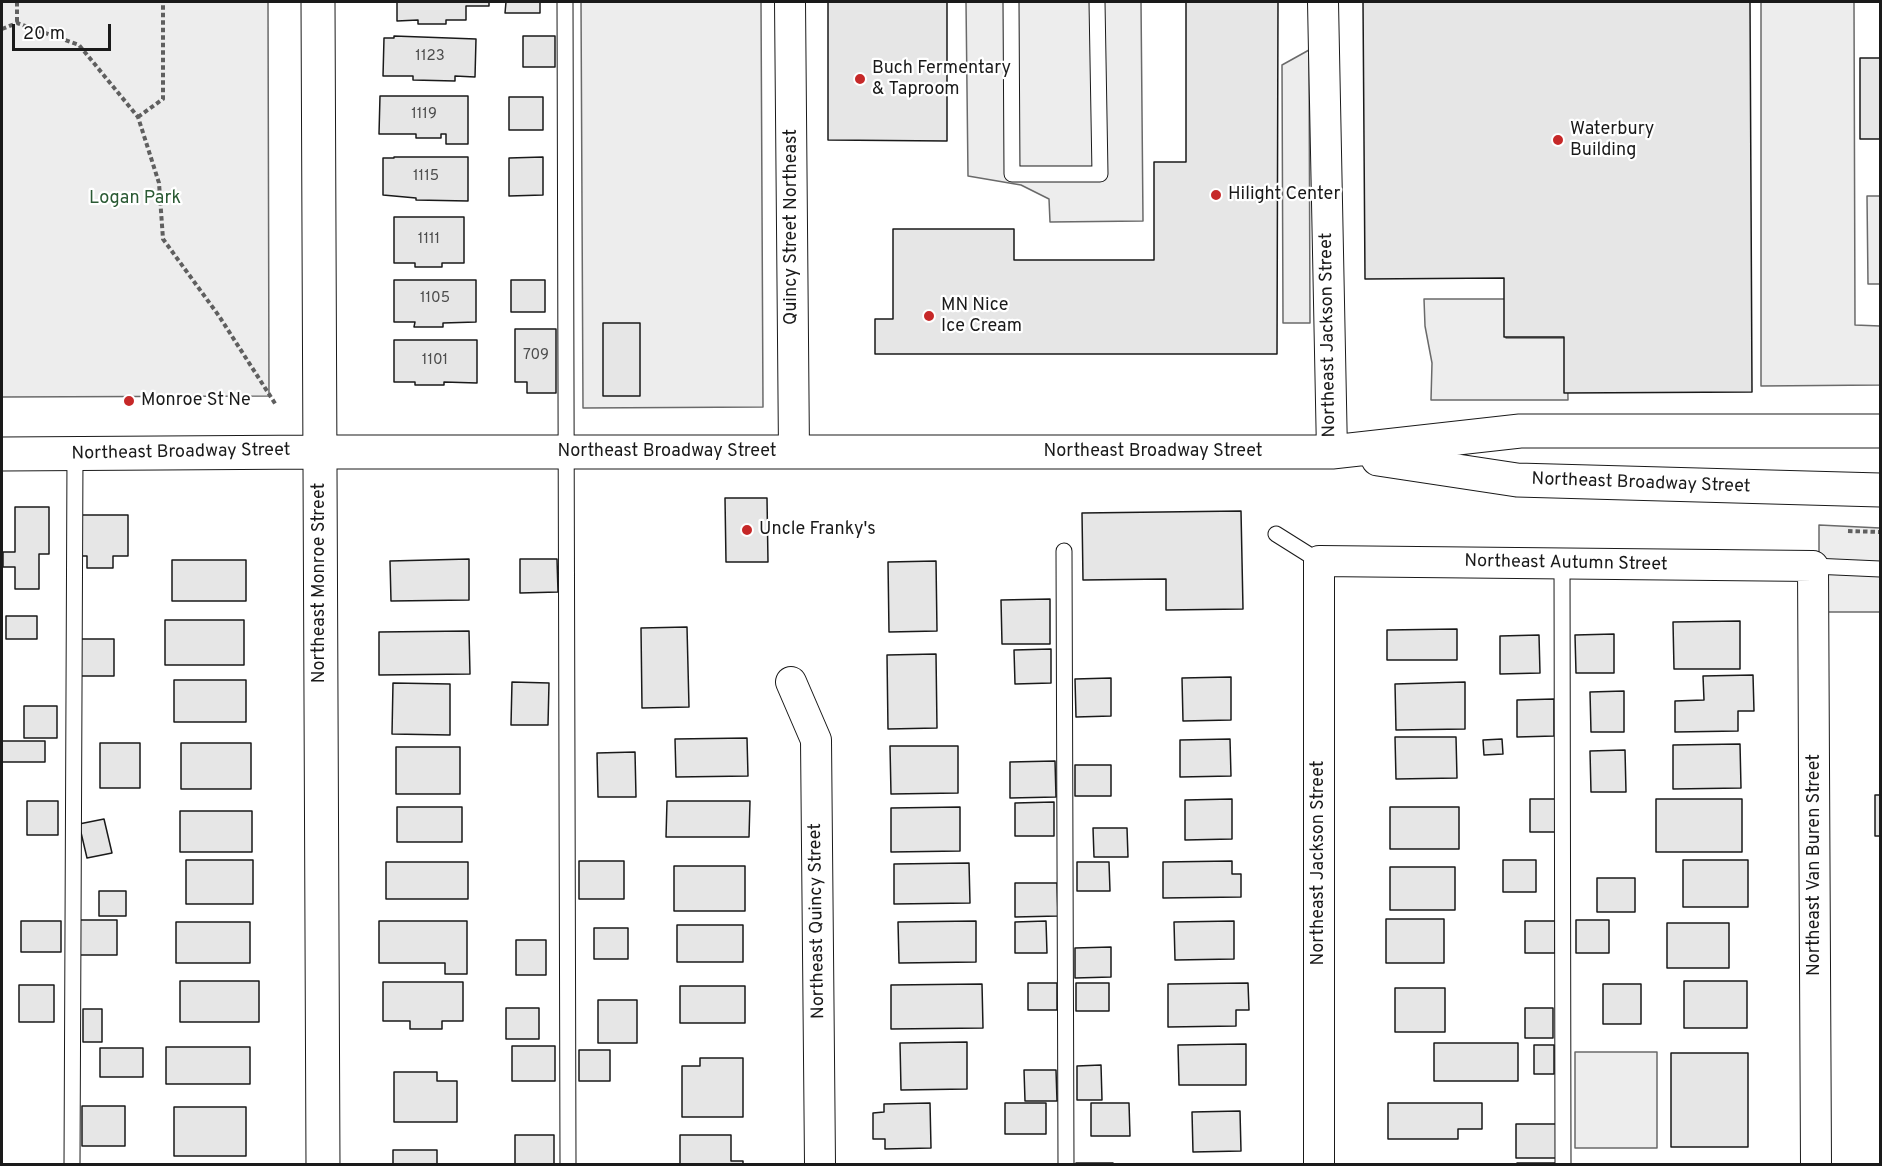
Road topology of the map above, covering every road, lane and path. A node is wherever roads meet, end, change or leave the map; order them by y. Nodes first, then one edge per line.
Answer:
1 (16, 2) edge
2 (163, 2) edge
3 (318, 2) edge
4 (565, 2) edge
5 (790, 2) edge
6 (1011, 2) edge
7 (1097, 2) edge
8 (1323, 2) edge
9 (17, 23) junction
10 (2, 28) edge
11 (138, 117) junction
12 (276, 405) dead end
13 (1881, 432) edge
14 (319, 452) junction
15 (567, 452) junction
16 (794, 452) junction
17 (1332, 452) junction
18 (2, 454) edge
19 (75, 455) junction
20 (1881, 490) edge
21 (1848, 531) dead end
22 (1881, 532) edge
23 (1276, 534) dead end
24 (1064, 551) dead end
25 (1319, 561) junction
26 (1562, 564) junction
27 (1813, 566) junction
28 (1881, 569) edge
29 (791, 682) dead end
30 (72, 1164) edge
31 (323, 1164) edge
32 (568, 1164) edge
33 (820, 1164) edge
34 (1066, 1164) edge
35 (1319, 1164) edge
36 (1563, 1164) edge
37 (1816, 1164) edge

1 - 9 path
2 - 11 path
3 - 14 main road, Northeast Monroe Street
4 - 15 lane
5 - 16 street, Quincy Street Northeast
6 - 7 lane
8 - 17 street, Northeast Jackson Street
9 - 10 path
9 - 11 path
11 - 12 path
13 - 17 main road, Northeast Broadway Street
14 - 15 main road, Northeast Broadway Street
14 - 19 main road, Northeast Broadway Street
14 - 31 main road, Northeast Monroe Street
15 - 16 main road, Northeast Broadway Street
15 - 32 lane
16 - 17 main road, Northeast Broadway Street
17 - 20 main road, Northeast Broadway Street
18 - 19 main road, Northeast Broadway Street
19 - 30 lane
21 - 22 path
23 - 25 lane
24 - 34 lane
25 - 26 street, Northeast Autumn Street
25 - 35 street, Northeast Jackson Street
26 - 27 street, Northeast Autumn Street
26 - 36 lane
27 - 28 lane
27 - 37 street, Northeast Van Buren Street
29 - 33 street, Northeast Quincy Street

